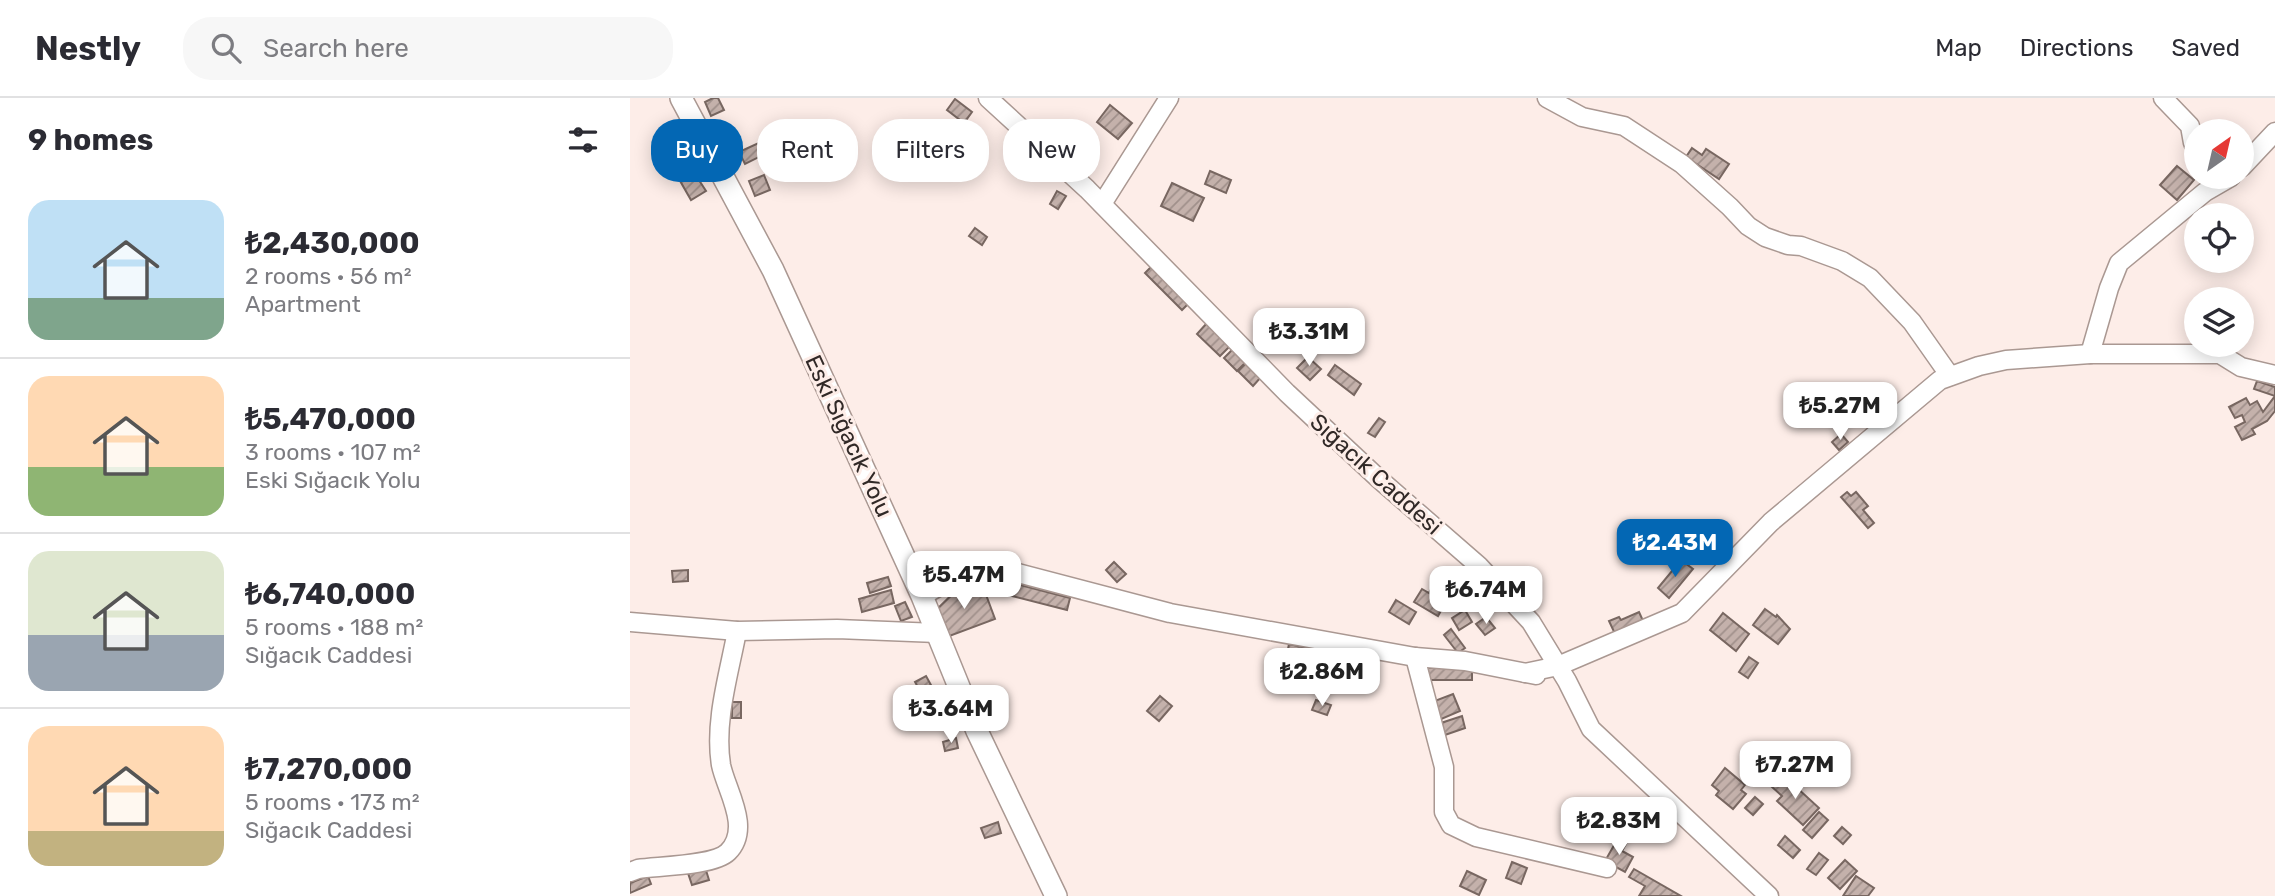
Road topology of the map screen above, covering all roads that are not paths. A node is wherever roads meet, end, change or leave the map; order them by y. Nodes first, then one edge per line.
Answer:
1 (681, 98) edge
2 (988, 98) edge
3 (1169, 98) edge
4 (1547, 98) edge
5 (2163, 98) edge
6 (2184, 120) edge
7 (2275, 132) edge
8 (2254, 154) edge
9 (2209, 189) edge
10 (1102, 204) junction
11 (2090, 354) junction
12 (2275, 375) edge
13 (1950, 376) junction
14 (922, 596) junction
15 (630, 622) edge
16 (737, 631) junction
17 (937, 634) junction
18 (1415, 657) junction
19 (1563, 674) junction
20 (1607, 868) dead end
21 (630, 872) edge
22 (1056, 896) edge
23 (1769, 896) edge

1 - 14 main road, Eski Sığacık Yolu
2 - 10 street, Sığacık Caddesi
3 - 10 street
4 - 13 street
5 - 6 street
7 - 8 street
9 - 11 street
10 - 19 street, Sığacık Caddesi
11 - 12 street
11 - 13 street
13 - 19 street
14 - 17 main road, Eski Sığacık Yolu
14 - 18 street
15 - 16 street
16 - 17 street
16 - 21 street
17 - 22 main road, Eski Sığacık Yolu
18 - 19 street
18 - 20 street
19 - 23 street, Sığacık Caddesi

